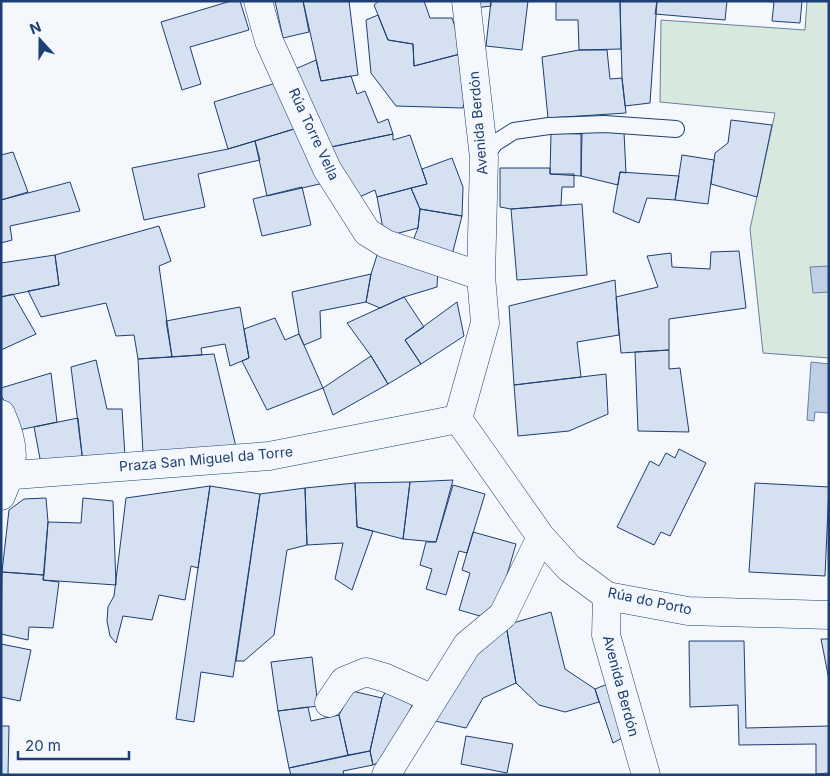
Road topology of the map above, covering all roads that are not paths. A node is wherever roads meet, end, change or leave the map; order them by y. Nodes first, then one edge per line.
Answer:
1 (258, 1) edge
2 (466, 1) edge
3 (676, 129) dead end
4 (484, 158) junction
5 (481, 276) junction
6 (1, 414) edge
7 (458, 420) junction
8 (6, 472) edge
9 (541, 537) junction
10 (607, 596) junction
11 (829, 615) edge
12 (433, 699) junction
13 (329, 703) dead end
14 (386, 775) edge
15 (646, 775) edge

1 - 5 street, Rúa Torre Vella
2 - 4 street, Avenida Berdón
3 - 4 lane
4 - 5 street, Avenida Berdón
5 - 7 street
6 - 8 street
7 - 8 street, Praza San Miguel da Torre
7 - 9 street, Rúa do Porto
9 - 10 street, Rúa do Porto
9 - 12 street
10 - 11 street, Rúa do Porto
10 - 15 street, Avenida Berdón
12 - 13 street
12 - 14 street

